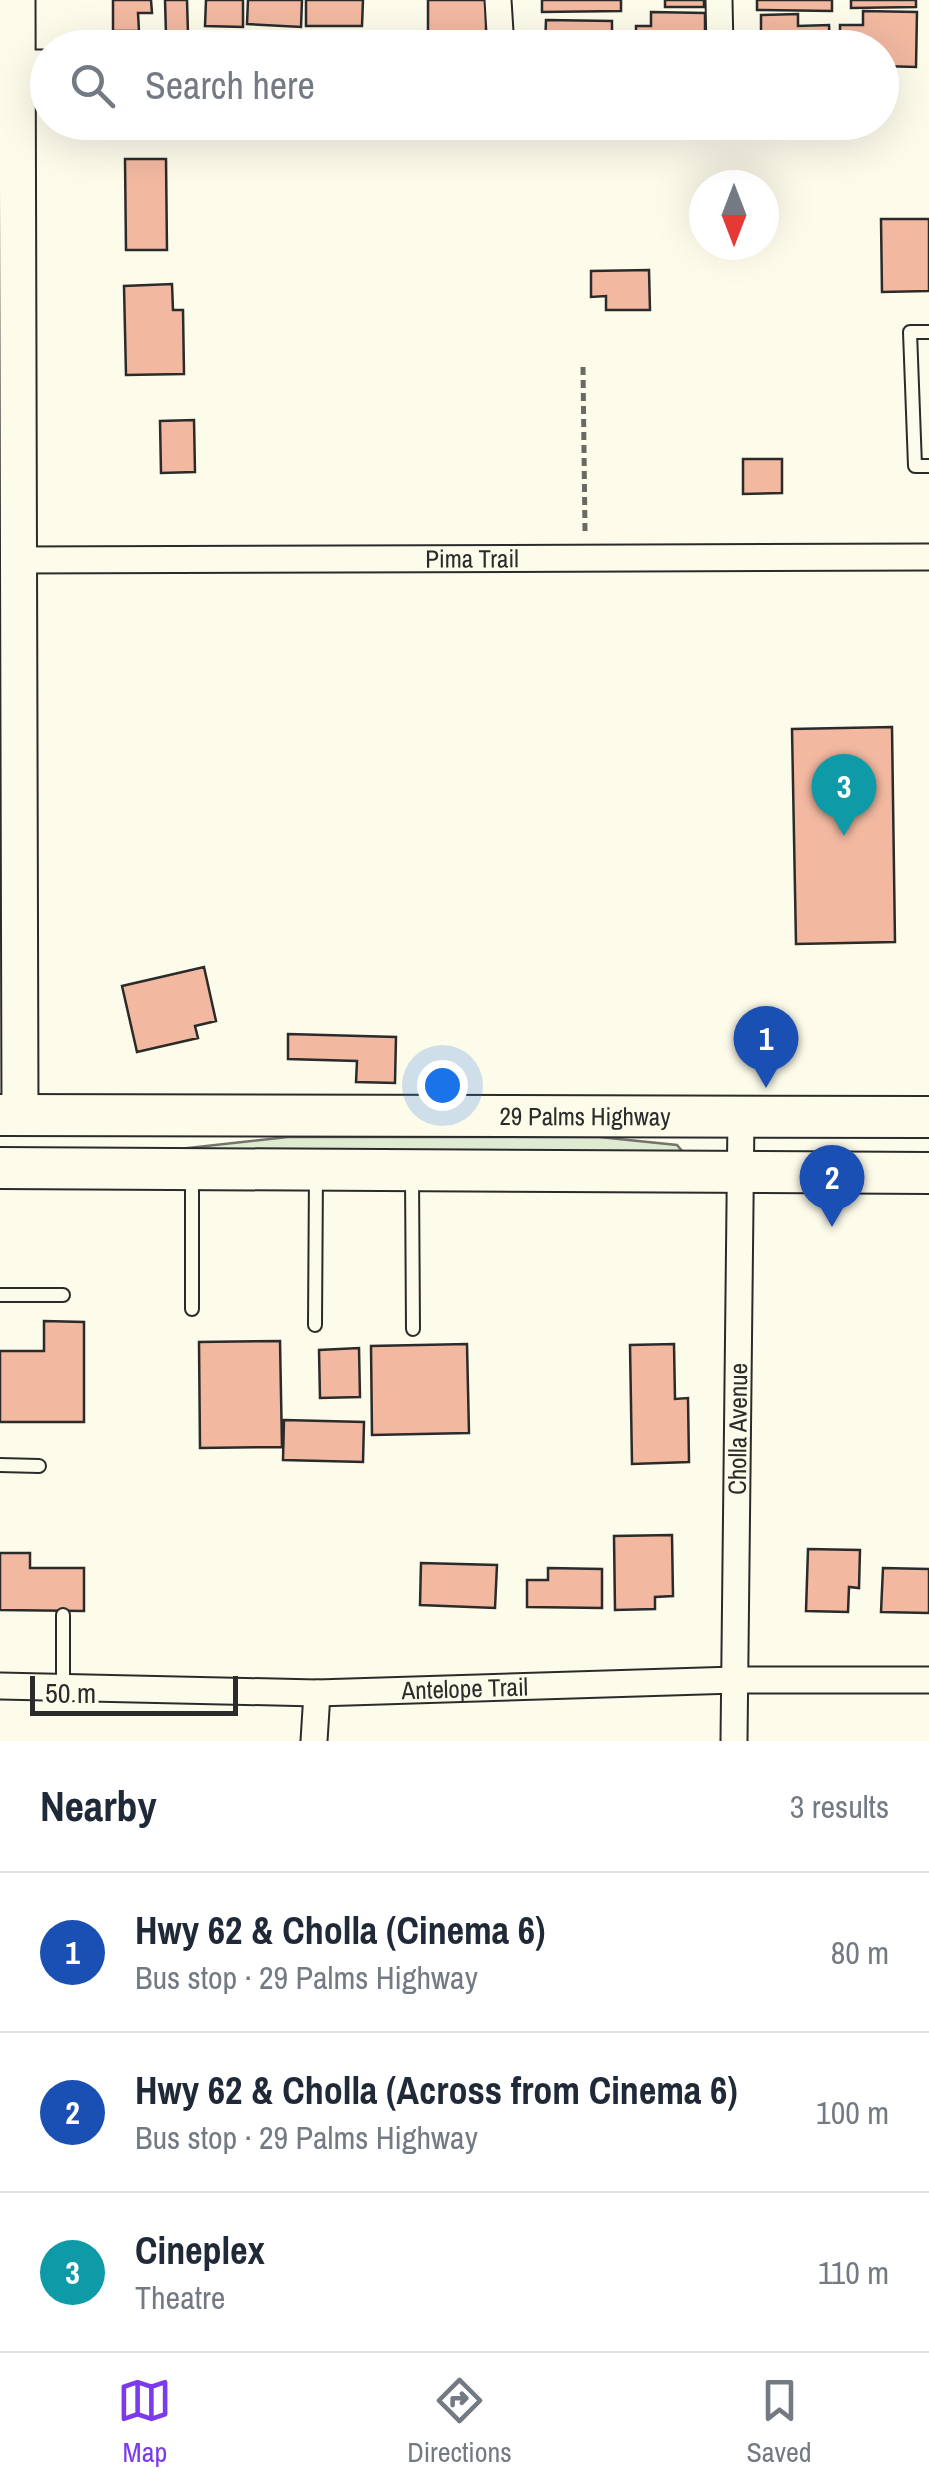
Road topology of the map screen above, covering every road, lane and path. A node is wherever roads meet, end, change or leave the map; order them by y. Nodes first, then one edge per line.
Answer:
1 (18, 0) edge
2 (498, 0) edge
3 (719, 0) edge
4 (500, 30) edge
5 (720, 30) edge
6 (30, 54) edge
7 (30, 67) edge
8 (8, 115) edge
9 (8, 159) edge
10 (929, 332) edge
11 (582, 367) dead end
12 (8, 410) edge
13 (929, 466) edge
14 (929, 557) edge
15 (586, 559) junction
16 (17, 560) junction
17 (741, 1116) junction
18 (929, 1116) edge
19 (7, 1126) edge
20 (0, 1168) edge
21 (192, 1169) junction
22 (316, 1170) junction
23 (412, 1171) junction
24 (739, 1172) junction
25 (929, 1174) edge
26 (0, 1295) edge
27 (62, 1295) dead end
28 (192, 1309) dead end
29 (315, 1326) dead end
30 (413, 1329) dead end
31 (0, 1465) edge
32 (39, 1466) dead end
33 (62, 1615) dead end
34 (735, 1680) junction
35 (929, 1680) edge
36 (0, 1686) edge
37 (63, 1688) junction
38 (317, 1692) junction
39 (314, 1741) edge
40 (734, 1741) edge

1 - 6 street
2 - 4 street
3 - 5 street
7 - 8 street
8 - 9 street
9 - 12 street
10 - 13 lane
11 - 15 path
12 - 16 street
14 - 15 street, Pima Trail
15 - 16 street, Pima Trail
16 - 19 street
17 - 18 main road, 29 Palms Highway
17 - 19 main road, 29 Palms Highway
17 - 24 street, Cholla Avenue
20 - 21 main road
21 - 22 main road
21 - 28 lane
22 - 23 main road
22 - 29 lane
23 - 24 main road
23 - 30 lane
24 - 25 main road
24 - 34 street, Cholla Avenue
26 - 27 lane
31 - 32 lane
33 - 37 lane
34 - 35 street, Antelope Trail
34 - 38 street, Antelope Trail
34 - 40 street, Cholla Avenue
36 - 37 street, Antelope Trail
37 - 38 street, Antelope Trail
38 - 39 street

